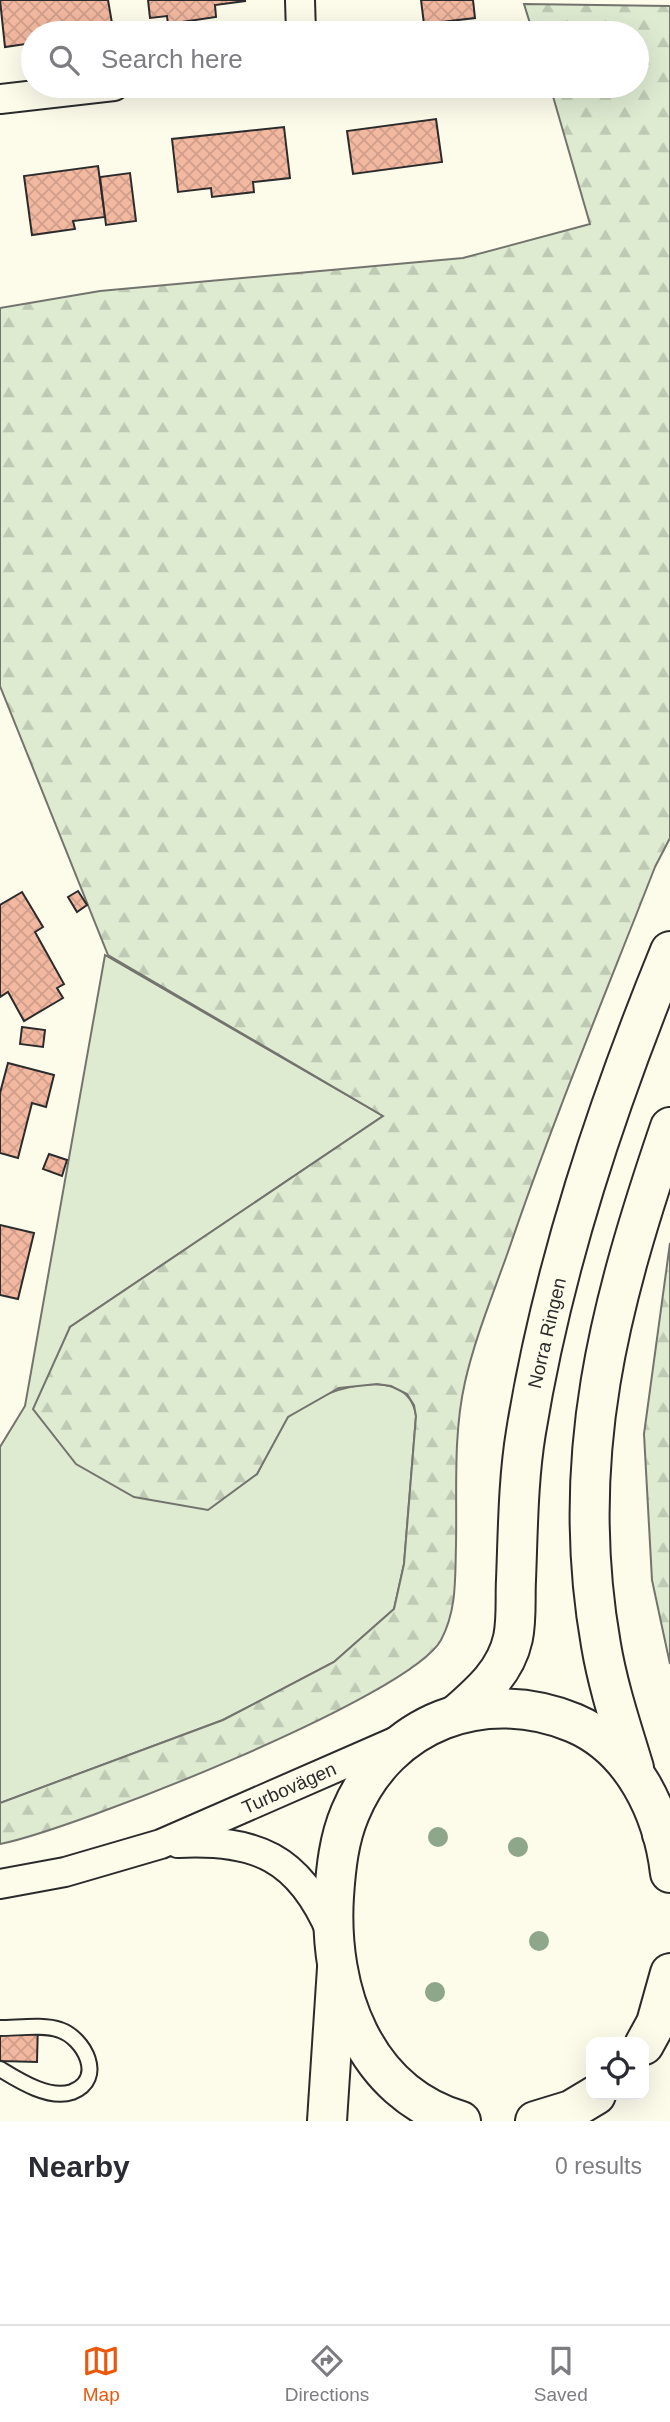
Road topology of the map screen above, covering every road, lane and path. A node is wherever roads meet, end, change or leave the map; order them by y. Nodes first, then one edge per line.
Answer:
1 (299, 0) edge
2 (300, 21) edge
3 (21, 97) edge
4 (0, 99) edge
5 (670, 951) edge
6 (670, 1127) edge
7 (458, 1713) junction
8 (418, 1731) junction
9 (636, 1777) junction
10 (666, 1837) edge
11 (161, 1844) junction
12 (670, 1873) edge
13 (0, 1884) edge
14 (335, 1951) junction
15 (670, 1973) edge
16 (0, 2028) edge
17 (648, 2037) edge
18 (0, 2069) edge
19 (389, 2079) junction
20 (584, 2106) edge
21 (327, 2121) edge
22 (412, 2121) edge
23 (461, 2121) edge
24 (535, 2121) edge

1 - 2 street
3 - 4 street
5 - 7 main road, Norra Ringen
6 - 9 main road
7 - 8 main road
7 - 9 main road
8 - 11 street, Turbovägen
8 - 14 main road
9 - 10 main road
10 - 12 main road
11 - 13 street, Turbovägen
11 - 14 street, Turbovägen
14 - 19 main road
14 - 21 main road
15 - 17 main road
16 - 18 lane
19 - 22 main road
19 - 23 main road
20 - 24 main road

